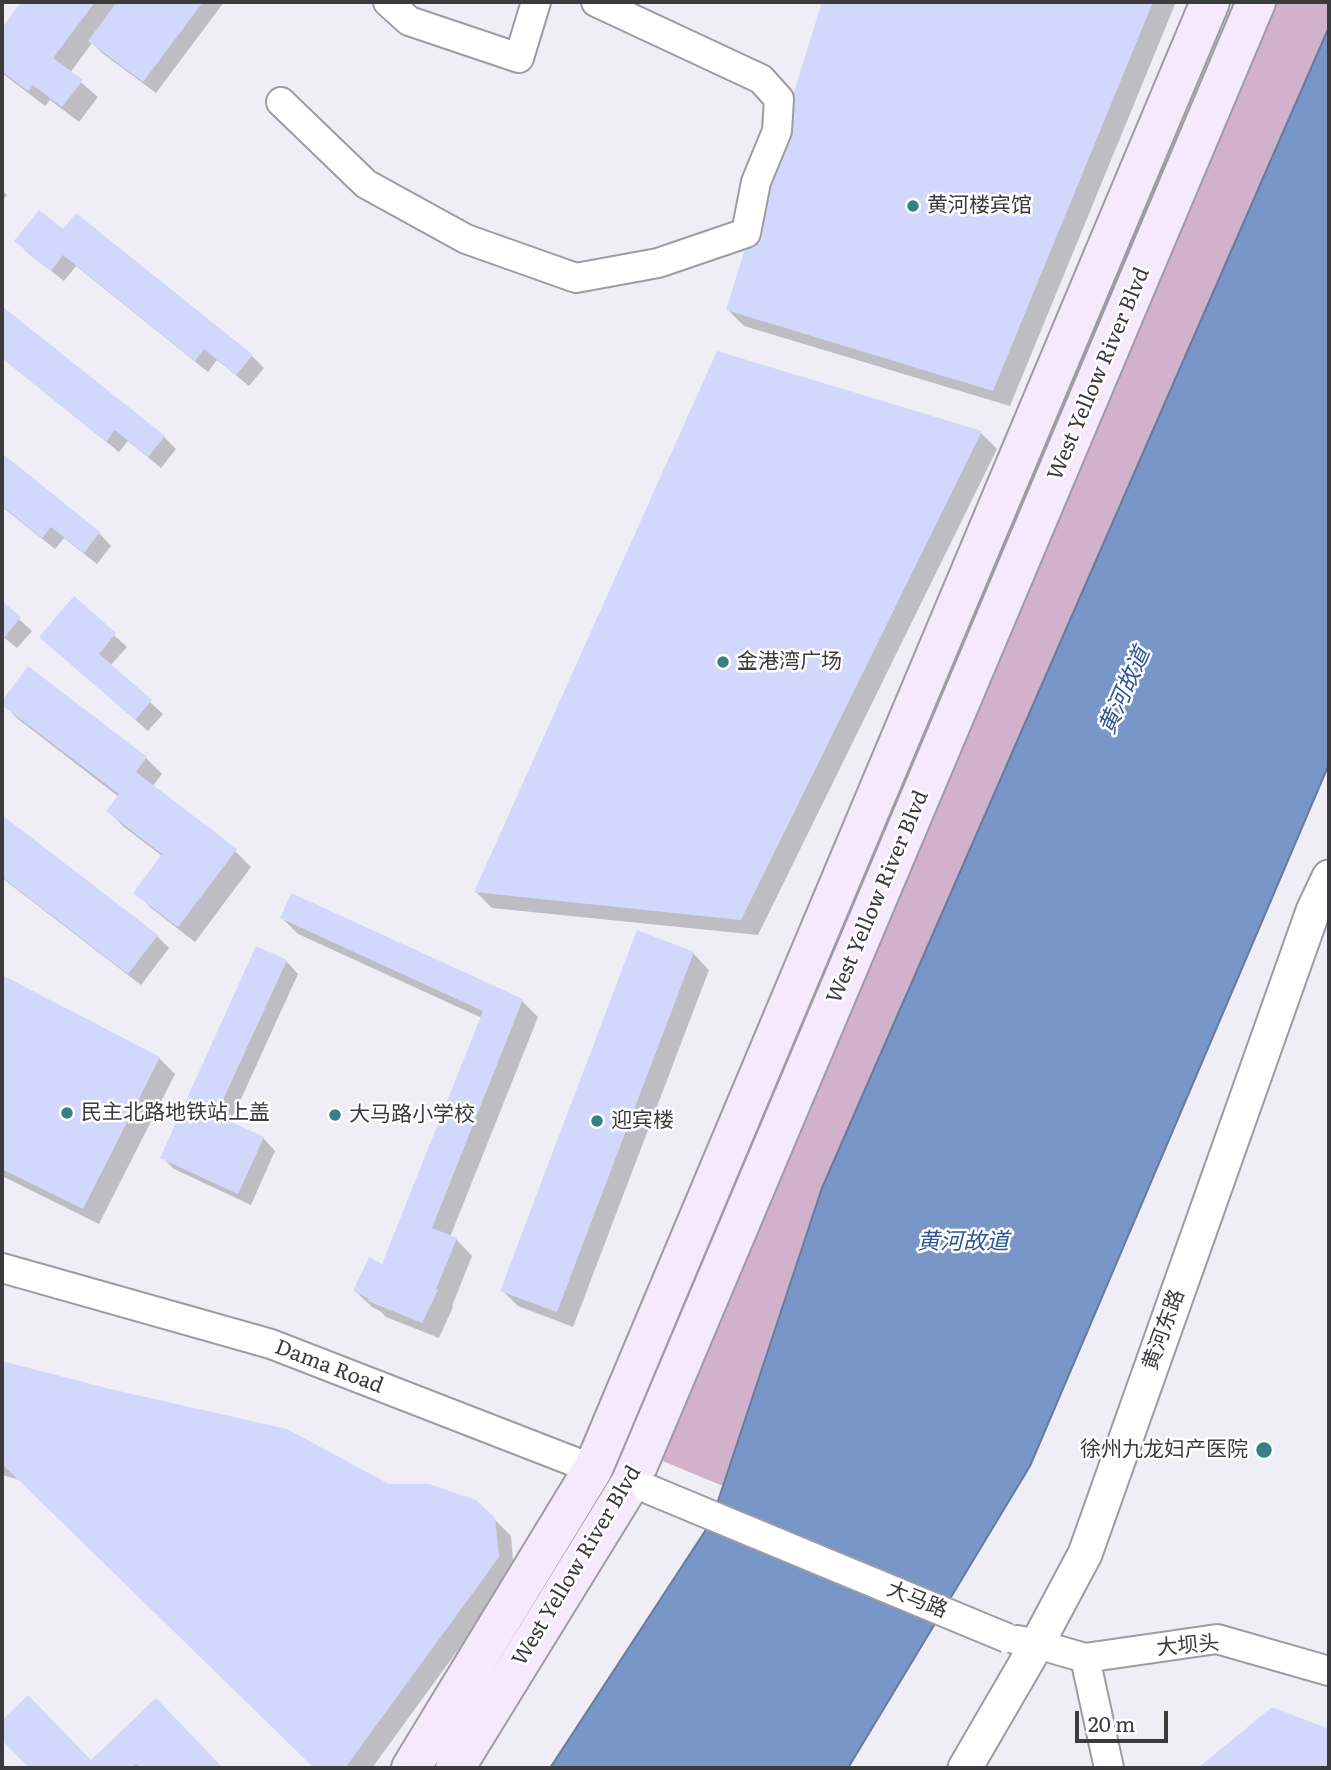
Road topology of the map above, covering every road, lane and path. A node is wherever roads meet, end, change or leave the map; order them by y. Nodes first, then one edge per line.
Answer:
1 (388, 2) edge
2 (536, 2) edge
3 (596, 2) edge
4 (1210, 2) edge
5 (1256, 2) edge
6 (281, 102) dead end
7 (1329, 877) edge
8 (2, 1268) edge
9 (593, 1469) junction
10 (640, 1486) junction
11 (1022, 1641) junction
12 (1085, 1658) junction
13 (1329, 1671) edge
14 (411, 1768) edge
15 (455, 1768) edge
16 (965, 1768) edge
17 (1109, 1768) edge

1 - 2 street
3 - 6 street
4 - 9 main road, West Yellow River Blvd
5 - 10 main road, West Yellow River Blvd
7 - 11 street, 黄河东路
8 - 9 street, Dama Road
9 - 10 street, Dama Road
9 - 14 main road, West Yellow River Blvd
10 - 11 street, 大马路, bridge
10 - 15 main road, West Yellow River Blvd
11 - 12 street, 大马路
11 - 16 street, 黄河东路
12 - 13 street, 大坝头
12 - 17 street

